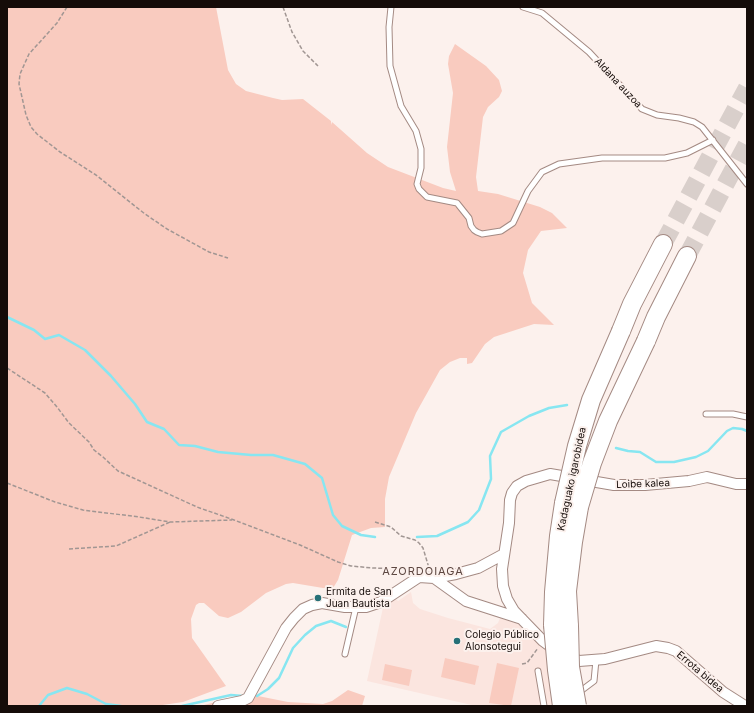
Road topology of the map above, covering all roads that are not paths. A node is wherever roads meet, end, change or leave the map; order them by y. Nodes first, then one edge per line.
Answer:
1 (391, 7) edge
2 (522, 7) edge
3 (713, 140) junction
4 (747, 184) edge
5 (663, 244) tunnel mouth
6 (687, 256) tunnel mouth
7 (706, 414) dead end
8 (747, 417) edge
9 (539, 476) joint
10 (747, 484) edge
11 (572, 505) junction
12 (504, 554) junction
13 (432, 578) junction
14 (356, 607) junction
15 (524, 620) junction
16 (345, 654) dead end
17 (601, 659) junction
18 (538, 671) dead end
19 (568, 703) edge
20 (218, 706) edge
21 (544, 706) edge
22 (555, 706) edge
23 (745, 706) edge

1 - 3 lane
2 - 3 lane, Aldana auzoa
3 - 4 lane, Aldana auzoa
5 - 11 highway, Kadaguako igarobidea, bridge
6 - 11 highway, Kadaguako igarobidea, bridge
7 - 8 lane
9 - 10 street, Loibe kalea
9 - 12 street, Errota bidea
11 - 19 highway, Kadaguako igarobidea, bridge
12 - 13 street
12 - 15 street, Errota bidea
13 - 14 street
13 - 15 street
14 - 16 lane
14 - 20 street
15 - 17 street, Errota bidea
17 - 19 lane
17 - 23 street, Errota bidea
18 - 21 lane
19 - 22 lane

